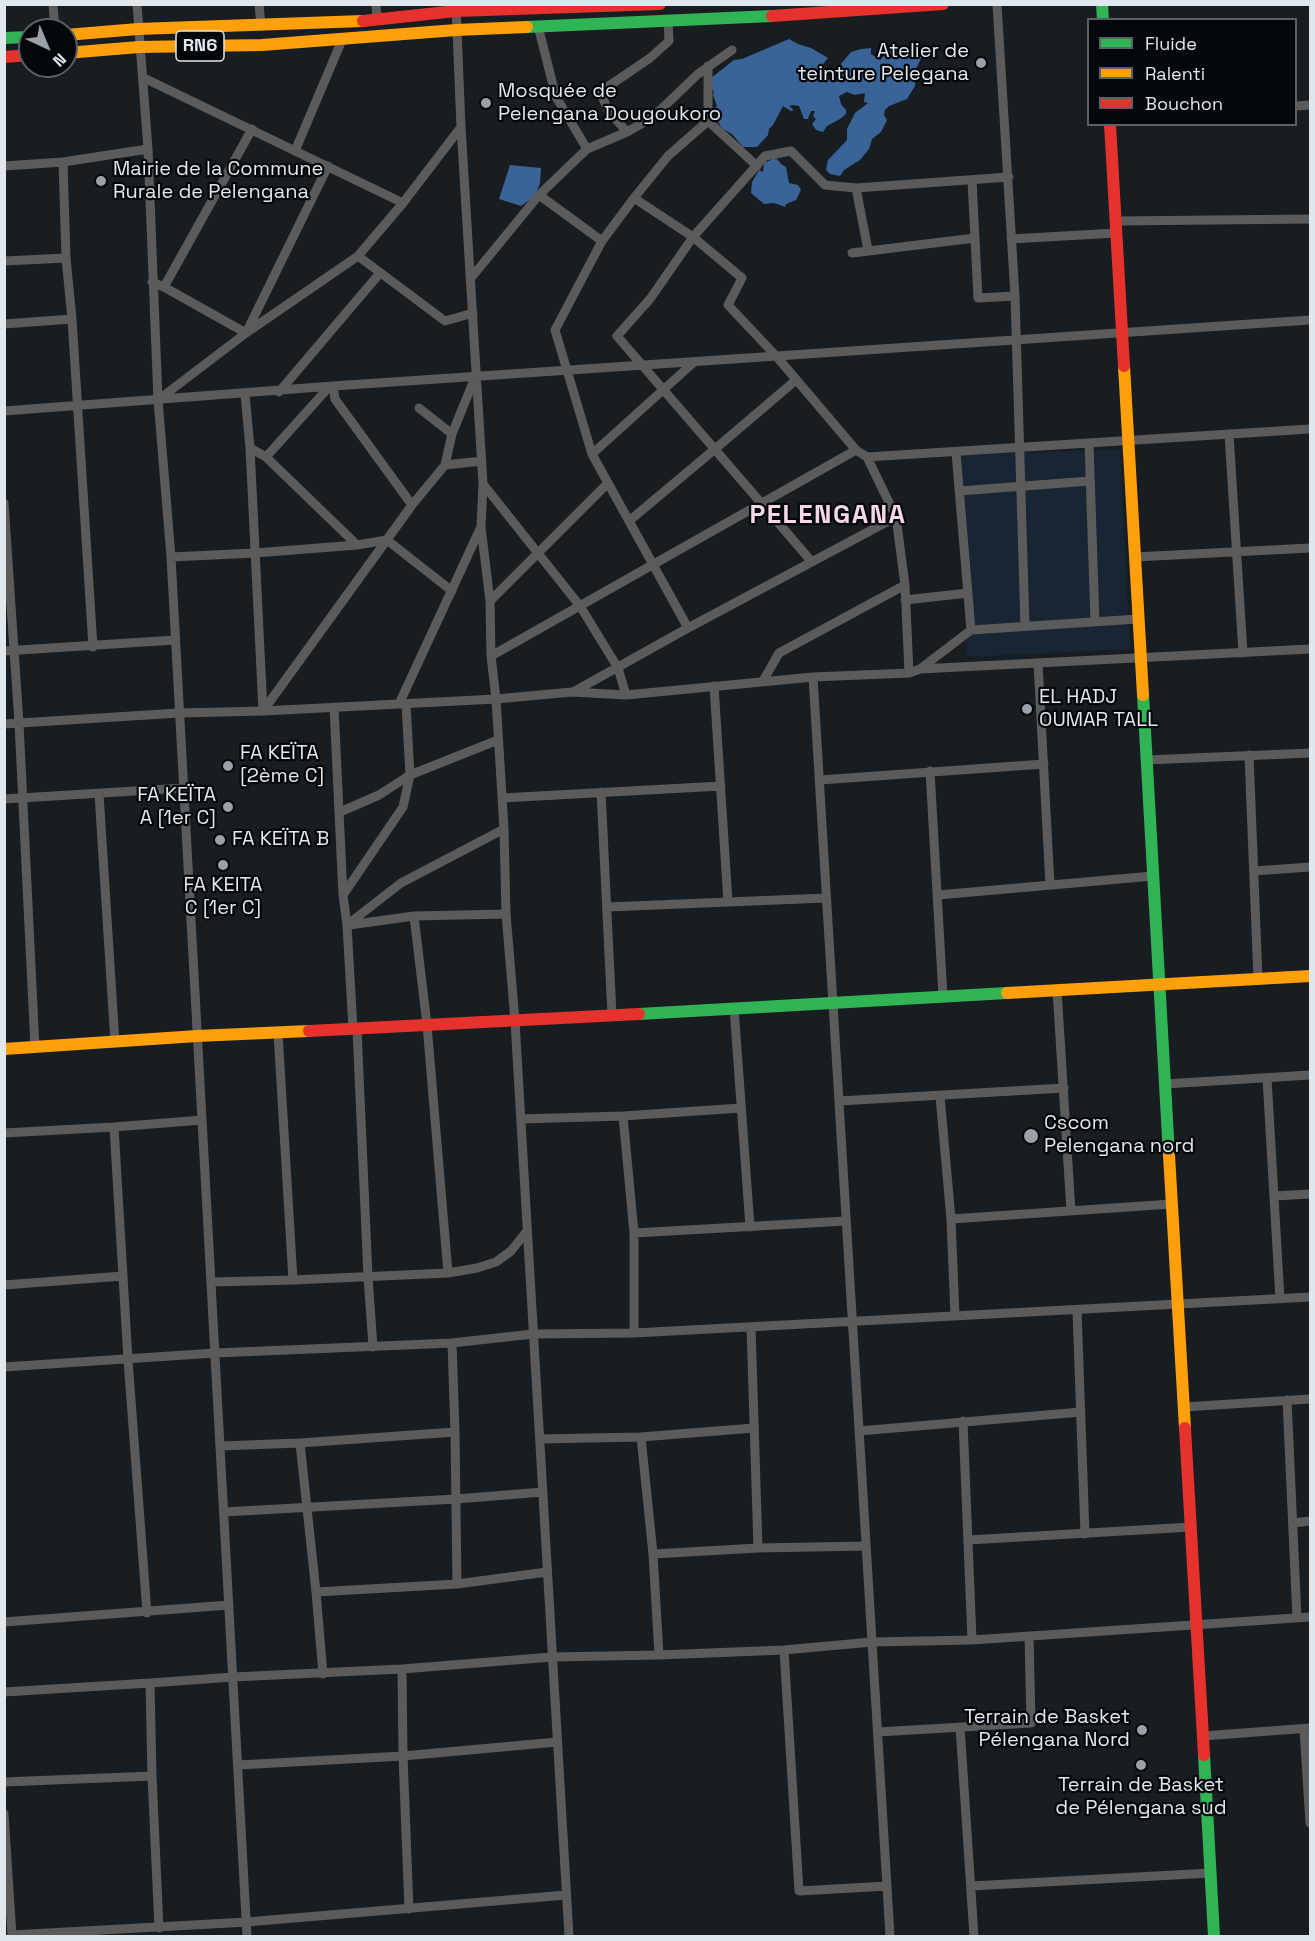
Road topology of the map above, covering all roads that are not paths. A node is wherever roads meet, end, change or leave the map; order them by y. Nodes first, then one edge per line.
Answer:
1 (137, 4) edge
2 (260, 4) edge
3 (376, 4) edge
4 (660, 4) edge
5 (944, 4) edge
6 (997, 4) edge
7 (456, 8) edge
8 (770, 10) edge
9 (377, 21) junction
10 (668, 21) junction
11 (261, 26) junction
12 (538, 26) junction
13 (138, 29) junction
14 (456, 30) junction
15 (78, 34) edge
16 (342, 40) junction
17 (139, 47) junction
18 (732, 50) dead end
19 (78, 52) edge
20 (708, 66) junction
21 (144, 78) junction
22 (708, 121) junction
23 (1110, 126) edge
24 (461, 127) junction
25 (252, 129) junction
26 (627, 132) junction
27 (148, 149) junction
28 (587, 149) junction
29 (295, 151) junction
30 (63, 162) junction
31 (4, 166) edge
32 (327, 166) junction
33 (757, 166) junction
34 (1009, 177) junction
35 (972, 180) junction
36 (856, 188) junction
37 (539, 195) junction
38 (634, 198) junction
39 (403, 203) junction
40 (1311, 219) edge
41 (1116, 227) junction
42 (693, 237) junction
43 (975, 238) junction
44 (1011, 239) junction
45 (603, 241) junction
46 (868, 250) junction
47 (852, 253) dead end
48 (358, 256) junction
49 (66, 258) junction
50 (4, 261) edge
51 (380, 273) junction
52 (471, 278) junction
53 (152, 282) junction
54 (164, 287) junction
55 (1015, 296) junction
56 (473, 313) junction
57 (72, 320) junction
58 (1311, 320) edge
59 (4, 324) edge
60 (246, 333) junction
61 (1121, 333) junction
62 (1015, 340) junction
63 (777, 357) junction
64 (693, 363) junction
65 (642, 366) junction
66 (568, 371) junction
67 (475, 378) junction
68 (796, 380) junction
69 (331, 387) junction
70 (664, 390) junction
71 (279, 392) junction
72 (245, 394) junction
73 (158, 400) junction
74 (76, 406) junction
75 (419, 408) dead end
76 (4, 411) edge
77 (1311, 429) edge
78 (452, 434) junction
79 (1229, 434) junction
80 (1128, 441) junction
81 (1089, 443) junction
82 (250, 448) junction
83 (1019, 448) junction
84 (715, 449) junction
85 (856, 450) junction
86 (956, 452) junction
87 (592, 454) junction
88 (867, 456) junction
89 (266, 457) junction
90 (482, 461) junction
91 (445, 465) junction
92 (1090, 482) junction
93 (608, 483) junction
94 (483, 484) junction
95 (1020, 486) junction
96 (959, 491) junction
97 (4, 503) edge
98 (762, 503) junction
99 (412, 505) junction
100 (896, 517) junction
101 (629, 521) junction
102 (481, 527) junction
103 (387, 540) junction
104 (357, 545) junction
105 (1311, 548) edge
106 (538, 552) junction
107 (1237, 552) junction
108 (255, 553) junction
109 (171, 557) junction
110 (1135, 557) junction
111 (812, 562) junction
112 (654, 564) junction
113 (905, 585) junction
114 (452, 591) junction
115 (968, 593) junction
116 (905, 600) junction
117 (490, 601) junction
118 (580, 606) junction
119 (1138, 619) junction
120 (1095, 622) junction
121 (1025, 626) junction
122 (688, 628) junction
123 (971, 630) junction
124 (175, 640) junction
125 (93, 647) junction
126 (1311, 649) edge
127 (4, 651) edge
128 (15, 651) junction
129 (1243, 653) junction
130 (492, 656) junction
131 (1141, 657) junction
132 (1038, 663) junction
133 (618, 668) junction
134 (920, 669) junction
135 (909, 673) junction
136 (813, 677) junction
137 (763, 681) junction
138 (714, 686) junction
139 (572, 692) junction
140 (626, 695) junction
141 (496, 699) junction
142 (402, 704) junction
143 (334, 707) junction
144 (263, 711) junction
145 (179, 712) junction
146 (19, 723) junction
147 (4, 724) edge
148 (498, 740) junction
149 (1311, 753) edge
150 (1249, 755) junction
151 (1147, 760) junction
152 (1044, 764) junction
153 (930, 771) junction
154 (410, 775) junction
155 (820, 780) junction
156 (721, 786) junction
157 (184, 788) junction
158 (601, 792) junction
159 (99, 794) junction
160 (23, 798) junction
161 (502, 798) junction
162 (4, 799) edge
163 (340, 812) junction
164 (504, 829) junction
165 (1311, 867) edge
166 (1254, 871) junction
167 (1153, 876) junction
168 (1050, 885) junction
169 (343, 895) junction
170 (938, 895) junction
171 (826, 898) junction
172 (728, 902) junction
173 (607, 907) junction
174 (506, 914) junction
175 (414, 916) junction
176 (347, 925) junction
177 (1311, 976) edge
178 (1258, 978) junction
179 (1160, 984) junction
180 (1057, 990) junction
181 (943, 996) junction
182 (833, 1002) junction
183 (734, 1008) junction
184 (612, 1015) junction
185 (515, 1021) junction
186 (427, 1025) junction
187 (355, 1029) junction
188 (278, 1034) junction
189 (197, 1036) junction
190 (115, 1042) junction
191 (35, 1047) junction
192 (4, 1049) edge
193 (1311, 1076) edge
194 (1267, 1078) junction
195 (1166, 1084) junction
196 (1064, 1088) junction
197 (940, 1096) junction
198 (839, 1101) junction
199 (741, 1108) junction
200 (624, 1116) junction
201 (521, 1119) junction
202 (202, 1120) junction
203 (114, 1127) junction
204 (4, 1133) edge
205 (1311, 1194) edge
206 (1274, 1196) junction
207 (1172, 1204) junction
208 (1071, 1211) junction
209 (951, 1220) junction
210 (846, 1221) junction
211 (750, 1227) junction
212 (527, 1231) junction
213 (634, 1233) junction
214 (448, 1273) junction
215 (123, 1276) junction
216 (368, 1277) junction
217 (293, 1280) junction
218 (211, 1282) junction
219 (4, 1286) edge
220 (1311, 1297) edge
221 (1280, 1299) junction
222 (1178, 1304) junction
223 (1077, 1310) junction
224 (955, 1316) junction
225 (853, 1322) junction
226 (751, 1327) junction
227 (634, 1333) junction
228 (533, 1334) junction
229 (452, 1343) junction
230 (373, 1347) junction
231 (215, 1353) junction
232 (128, 1360) junction
233 (4, 1367) edge
234 (1311, 1399) edge
235 (1287, 1400) junction
236 (1184, 1407) junction
237 (1081, 1412) junction
238 (963, 1421) junction
239 (754, 1428) junction
240 (859, 1431) junction
241 (455, 1432) junction
242 (641, 1437) junction
243 (540, 1439) junction
244 (300, 1443) junction
245 (220, 1446) junction
246 (543, 1492) junction
247 (456, 1499) junction
248 (307, 1507) junction
249 (224, 1512) junction
250 (1311, 1521) edge
251 (1293, 1523) junction
252 (1191, 1527) junction
253 (1085, 1534) junction
254 (968, 1540) junction
255 (866, 1546) junction
256 (758, 1548) junction
257 (652, 1554) junction
258 (547, 1572) junction
259 (457, 1584) junction
260 (316, 1592) junction
261 (229, 1605) junction
262 (147, 1613) junction
263 (1311, 1617) edge
264 (1297, 1618) junction
265 (4, 1622) edge
266 (1196, 1625) junction
267 (1029, 1635) junction
268 (972, 1640) junction
269 (872, 1642) junction
270 (784, 1650) junction
271 (659, 1655) junction
272 (552, 1657) junction
273 (402, 1670) junction
274 (323, 1674) junction
275 (233, 1677) junction
276 (150, 1683) junction
277 (4, 1692) edge
278 (960, 1727) junction
279 (1307, 1729) edge
280 (878, 1732) junction
281 (1203, 1736) junction
282 (557, 1742) junction
283 (403, 1756) junction
284 (238, 1765) junction
285 (152, 1776) junction
286 (4, 1782) edge
287 (4, 1814) edge
288 (1311, 1823) edge
289 (1211, 1873) junction
290 (887, 1886) junction
291 (971, 1886) junction
292 (566, 1895) junction
293 (409, 1909) junction
294 (247, 1922) junction
295 (159, 1928) junction
296 (12, 1936) edge
297 (247, 1936) edge
298 (569, 1936) edge
299 (890, 1936) edge
300 (974, 1936) edge
301 (1215, 1936) edge

1 - 13 street
2 - 11 street
3 - 9 street
4 - 7 main road, RN6
5 - 8 main road, RN6
6 - 34 street
7 - 9 main road, RN6
7 - 14 street
8 - 10 main road, RN6
9 - 11 main road, RN6
10 - 12 main road, RN6
10 - 26 street
11 - 13 main road, RN6
12 - 14 main road, RN6
12 - 28 street
13 - 15 main road, RN6
13 - 17 street
14 - 16 main road, RN6
14 - 24 street
16 - 17 main road, RN6
16 - 29 street
17 - 19 main road, RN6
17 - 21 street
18 - 20 street
20 - 22 street
20 - 26 street
21 - 25 street
21 - 27 street
22 - 33 street
22 - 38 street
23 - 41 main road
24 - 39 street
24 - 52 street
25 - 29 street
25 - 54 street
26 - 28 street
27 - 30 street
27 - 53 street
28 - 37 street
29 - 32 street
30 - 31 street
30 - 49 street
32 - 39 street
32 - 60 street
33 - 36 street
33 - 42 street
34 - 35 street
34 - 44 street
35 - 36 street
35 - 43 street
36 - 46 street
37 - 45 street
37 - 52 street
38 - 42 street
38 - 45 street
39 - 48 street
40 - 41 street
41 - 44 street
41 - 61 main road
42 - 63 street
42 - 65 street
43 - 46 street
43 - 55 street
44 - 55 street
45 - 66 street
46 - 47 street
48 - 51 street
48 - 60 street
49 - 50 street
49 - 57 street
51 - 56 street
51 - 71 street
52 - 56 street
53 - 54 street
53 - 73 street
54 - 60 street
55 - 62 street
56 - 67 street
57 - 59 street
57 - 74 street
58 - 61 street
60 - 73 street
61 - 62 street
61 - 80 main road
62 - 63 street
62 - 83 street
63 - 64 street
63 - 68 street
64 - 65 street
64 - 70 street
65 - 66 street
65 - 70 street
66 - 67 street
66 - 87 street
67 - 69 street
67 - 78 street
67 - 90 street
68 - 84 street
68 - 85 street
69 - 71 street
69 - 89 street
69 - 99 street
70 - 84 street
70 - 87 street
71 - 72 street
72 - 73 street
72 - 82 street
73 - 74 street
73 - 109 street
74 - 76 street
74 - 125 street
75 - 78 street
77 - 79 street
78 - 91 street
79 - 80 street
79 - 107 street
80 - 81 street
80 - 110 main road
81 - 83 street
81 - 92 street
82 - 89 street
82 - 108 street
83 - 86 street
83 - 95 street
84 - 98 street
84 - 101 street
85 - 88 street
85 - 98 street
86 - 88 street
86 - 96 street
87 - 93 street
88 - 100 street
89 - 104 street
90 - 91 street
90 - 94 street
91 - 99 street
92 - 95 street
92 - 120 street
93 - 101 street
93 - 106 street
94 - 102 street
94 - 106 street
95 - 96 street
95 - 121 street
96 - 115 street
97 - 128 street
98 - 111 street
98 - 112 street
99 - 103 street
100 - 111 street
100 - 113 street
101 - 112 street
102 - 114 street
102 - 117 street
103 - 104 street
103 - 114 street
103 - 144 street
104 - 108 street
105 - 107 street
106 - 117 street
106 - 118 street
107 - 110 street
107 - 129 street
108 - 109 street
108 - 144 street
109 - 124 street
110 - 119 main road
111 - 122 street
112 - 118 street
112 - 122 street
113 - 116 street
113 - 137 street
114 - 142 street
115 - 116 street
115 - 123 street
116 - 135 street
117 - 130 street
118 - 130 street
118 - 133 street
119 - 120 street
119 - 131 main road
120 - 121 street
121 - 123 street
122 - 133 street
123 - 134 street
124 - 125 street
124 - 145 street
125 - 128 street
126 - 129 street
127 - 128 street
128 - 146 street
129 - 131 street
130 - 141 street
131 - 132 street
131 - 151 main road
132 - 134 street
132 - 152 street
133 - 139 street
133 - 140 street
134 - 135 street
135 - 136 street
136 - 137 street
136 - 155 street
137 - 138 street
138 - 140 street
138 - 156 street
139 - 140 street
139 - 141 street
141 - 142 street
141 - 148 street
142 - 143 street
142 - 154 street
143 - 144 street
143 - 163 street
144 - 145 street
145 - 146 street
145 - 157 street
146 - 147 street
146 - 160 street
148 - 154 street
148 - 161 street
149 - 150 street
150 - 151 street
150 - 166 street
151 - 167 main road
152 - 153 street
152 - 168 street
153 - 155 street
153 - 170 street
154 - 163 street
154 - 169 street
155 - 171 street
156 - 158 street
156 - 172 street
157 - 159 street
157 - 189 street
158 - 161 street
158 - 173 street
159 - 160 street
159 - 190 street
160 - 162 street
160 - 191 street
161 - 164 street
163 - 169 street
164 - 174 street
164 - 176 street
165 - 166 street
166 - 178 street
167 - 168 street
167 - 179 main road
168 - 170 street
169 - 176 street
170 - 181 street
171 - 172 street
171 - 182 street
172 - 173 street
173 - 184 street
174 - 175 street
174 - 185 street
175 - 176 street
175 - 186 street
176 - 187 street
177 - 178 main road
178 - 179 main road
179 - 180 main road
179 - 195 main road
180 - 181 main road
180 - 196 street
181 - 182 main road
182 - 183 main road
182 - 198 street
183 - 184 main road
183 - 199 street
184 - 185 main road
185 - 186 main road
185 - 201 street
186 - 187 main road
186 - 214 street
187 - 188 main road
187 - 216 street
188 - 189 main road
188 - 217 street
189 - 190 main road
189 - 202 street
190 - 191 main road
191 - 192 main road
193 - 194 street
194 - 195 street
194 - 206 street
195 - 207 main road
196 - 197 street
196 - 208 street
197 - 198 street
197 - 209 street
198 - 210 street
199 - 200 street
199 - 211 street
200 - 201 street
200 - 213 street
201 - 212 street
202 - 203 street
202 - 218 street
203 - 204 street
203 - 215 street
205 - 206 street
206 - 221 street
207 - 208 street
207 - 222 main road
208 - 209 street
209 - 224 street
210 - 211 street
210 - 225 street
211 - 213 street
212 - 214 street
212 - 228 street
213 - 227 street
214 - 216 street
215 - 219 street
215 - 232 street
216 - 217 street
216 - 230 street
217 - 218 street
218 - 231 street
220 - 221 street
221 - 222 street
222 - 223 street
222 - 236 main road
223 - 224 street
223 - 237 street
224 - 225 street
225 - 226 street
225 - 240 street
226 - 227 street
226 - 239 street
227 - 228 street
228 - 229 street
228 - 243 street
229 - 230 street
229 - 241 street
230 - 231 street
231 - 232 street
231 - 245 street
232 - 233 street
232 - 262 street
234 - 235 street
235 - 236 street
235 - 251 street
236 - 252 main road
237 - 238 street
237 - 253 street
238 - 240 street
238 - 254 street
239 - 242 street
239 - 256 street
240 - 255 street
241 - 244 street
241 - 247 street
242 - 243 street
242 - 257 street
243 - 246 street
244 - 245 street
244 - 248 street
245 - 249 street
246 - 247 street
246 - 258 street
247 - 248 street
247 - 259 street
248 - 249 street
248 - 260 street
249 - 261 street
250 - 251 street
251 - 264 street
252 - 253 street
252 - 266 main road
253 - 254 street
254 - 268 street
255 - 256 street
255 - 269 street
256 - 257 street
257 - 271 street
258 - 259 street
258 - 272 street
259 - 260 street
260 - 274 street
261 - 262 street
261 - 275 street
262 - 265 street
263 - 264 street
264 - 266 street
266 - 267 street
266 - 281 main road
267 - 268 street
267 - 278 street
268 - 269 street
269 - 270 street
269 - 280 street
270 - 271 street
270 - 290 street
271 - 272 street
272 - 273 street
272 - 282 street
273 - 274 street
273 - 283 street
274 - 275 street
275 - 276 street
275 - 284 street
276 - 277 street
276 - 285 street
278 - 280 street
278 - 291 street
279 - 281 street
279 - 288 street
280 - 290 street
281 - 289 main road
282 - 283 street
282 - 292 street
283 - 284 street
283 - 293 street
284 - 294 street
285 - 286 street
285 - 295 street
287 - 296 street
289 - 291 street
289 - 301 main road
290 - 299 street
291 - 300 street
292 - 293 street
292 - 298 street
293 - 294 street
294 - 295 street
294 - 297 street
295 - 296 street

